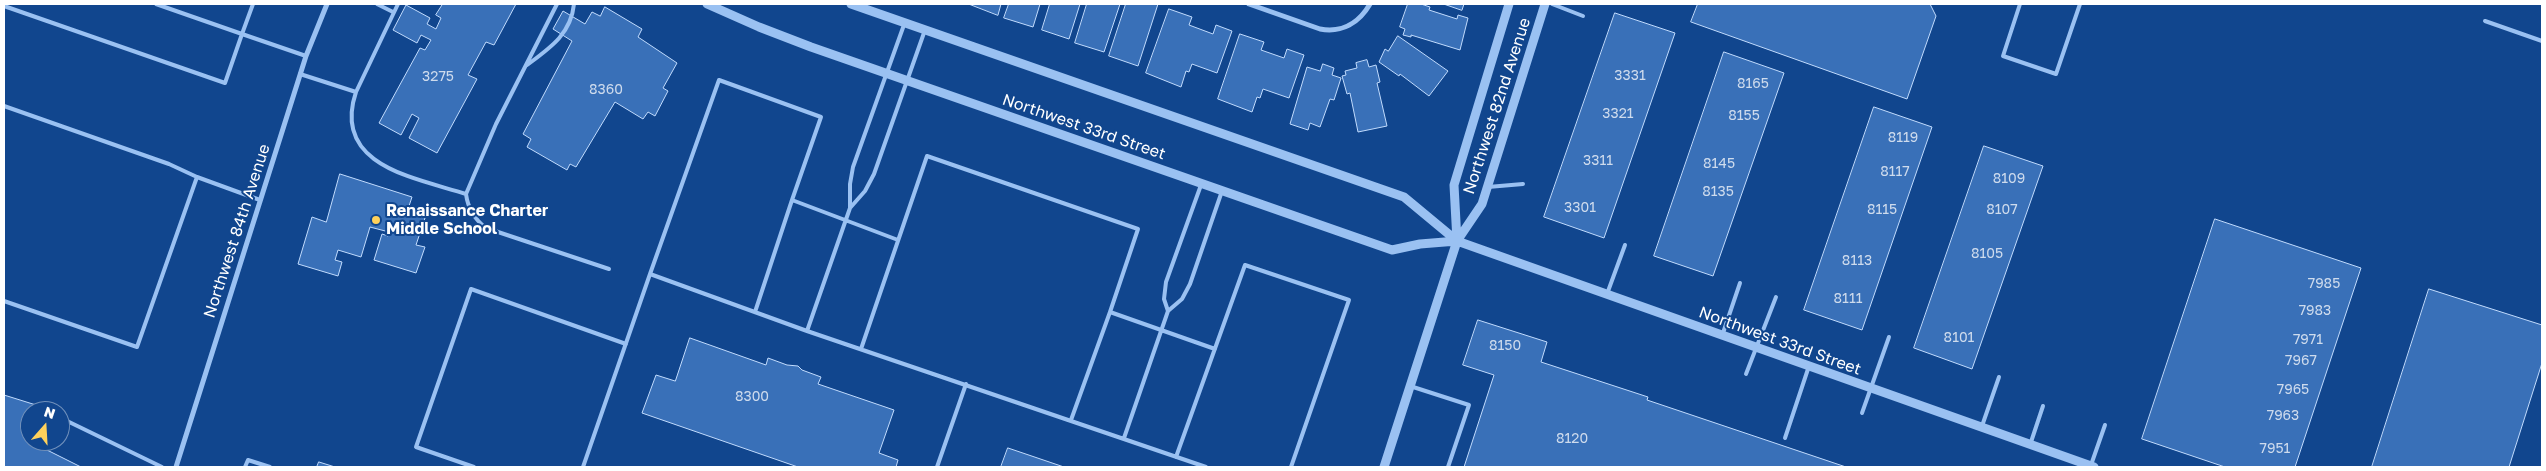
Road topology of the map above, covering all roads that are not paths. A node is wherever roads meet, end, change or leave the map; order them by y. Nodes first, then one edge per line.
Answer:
1 (156, 4) edge
2 (253, 4) edge
3 (327, 4) edge
4 (377, 4) edge
5 (398, 4) edge
6 (557, 4) edge
7 (574, 4) edge
8 (707, 4) edge
9 (851, 4) edge
10 (1249, 4) edge
11 (1370, 4) edge
12 (1509, 4) edge
13 (1545, 4) edge
14 (1552, 4) edge
15 (2020, 4) edge
16 (2080, 4) edge
17 (4, 6) edge
18 (393, 12) junction
19 (1583, 16) dead end
20 (2485, 21) dead end
21 (905, 22) junction
22 (925, 30) junction
23 (242, 34) junction
24 (2542, 41) edge
25 (306, 56) junction
26 (526, 67) junction
27 (886, 73) junction
28 (300, 74) junction
29 (907, 80) junction
30 (356, 92) junction
31 (4, 106) edge
32 (197, 177) junction
33 (1201, 183) junction
34 (1523, 184) dead end
35 (1487, 187) junction
36 (1222, 191) junction
37 (466, 194) junction
38 (260, 200) junction
39 (792, 200) junction
40 (850, 208) junction
41 (846, 220) junction
42 (898, 240) junction
43 (1457, 241) junction
44 (1625, 245) dead end
45 (609, 269) dead end
46 (650, 274) junction
47 (1740, 283) dead end
48 (1607, 294) junction
49 (1776, 297) dead end
50 (4, 301) edge
51 (1168, 311) junction
52 (755, 312) junction
53 (1110, 312) junction
54 (1161, 330) junction
55 (808, 331) junction
56 (1722, 336) junction
57 (1888, 337) dead end
58 (626, 344) junction
59 (1756, 347) junction
60 (861, 349) junction
61 (1215, 349) junction
62 (1809, 366) junction
63 (1746, 374) dead end
64 (1999, 378) dead end
65 (966, 384) junction
66 (1410, 386) junction
67 (1871, 389) junction
68 (2042, 406) dead end
69 (1862, 413) dead end
70 (1071, 420) junction
71 (70, 422) edge
72 (2106, 425) dead end
73 (1981, 428) junction
74 (1124, 438) junction
75 (1785, 438) dead end
76 (2030, 445) junction
77 (1176, 457) junction
78 (2080, 465) edge
79 (162, 467) edge
80 (176, 467) edge
81 (245, 467) edge
82 (270, 467) edge
83 (474, 467) edge
84 (583, 467) edge
85 (938, 467) edge
86 (1206, 467) edge
87 (1290, 467) edge
88 (1384, 467) edge
89 (1448, 467) edge
90 (2093, 467) edge

1 - 23 lane
2 - 23 lane
3 - 25 street, Northwest 84th Avenue
4 - 18 lane
5 - 18 lane
6 - 26 lane
7 - 26 lane
8 - 27 street, Northwest 33rd Street
9 - 21 street, Northwest 33rd Street
10 - 11 street
12 - 43 street, Northwest 82nd Avenue
13 - 35 street, Northwest 82nd Avenue
14 - 19 lane
15 - 16 lane
17 - 23 lane
18 - 30 lane
20 - 24 lane
21 - 22 street, Northwest 33rd Street
21 - 27 lane
22 - 29 lane
22 - 43 street, Northwest 33rd Street
23 - 25 lane
25 - 28 street, Northwest 84th Avenue
26 - 37 lane
27 - 29 street, Northwest 33rd Street
27 - 40 lane
28 - 30 lane
28 - 38 street, Northwest 84th Avenue
29 - 33 street, Northwest 33rd Street
29 - 40 lane
30 - 37 lane
31 - 32 lane
32 - 38 lane
32 - 50 lane
33 - 36 street, Northwest 33rd Street
33 - 51 lane
34 - 35 lane
35 - 43 street, Northwest 82nd Avenue
36 - 43 street, Northwest 33rd Street
36 - 51 lane
37 - 45 lane
38 - 80 street, Northwest 84th Avenue
39 - 41 lane
39 - 46 lane
39 - 52 lane
40 - 41 lane
41 - 42 lane
41 - 55 lane
42 - 53 lane
42 - 60 lane
43 - 48 street, Northwest 33rd Street
43 - 66 street, Northwest 82nd Avenue
44 - 48 lane
46 - 52 lane
46 - 58 lane
47 - 56 lane
48 - 56 street, Northwest 33rd Street
49 - 59 lane
51 - 54 lane
52 - 55 lane
53 - 54 lane
53 - 70 lane
54 - 61 lane
54 - 74 lane
55 - 60 lane
56 - 59 street, Northwest 33rd Street
57 - 67 lane
58 - 83 lane
58 - 84 lane
59 - 62 street, Northwest 33rd Street
59 - 63 lane
60 - 65 lane
61 - 77 lane
61 - 87 lane
62 - 67 street, Northwest 33rd Street
62 - 75 lane
64 - 73 lane
65 - 70 lane
65 - 85 lane
66 - 88 street, Northwest 82nd Avenue
66 - 89 lane
67 - 69 lane
67 - 73 street, Northwest 33rd Street
68 - 76 lane
70 - 74 lane
71 - 79 lane
72 - 90 lane
73 - 76 street, Northwest 33rd Street
74 - 77 lane
76 - 78 street, Northwest 33rd Street
77 - 86 lane
78 - 90 street, Northwest 33rd Street
81 - 82 lane

